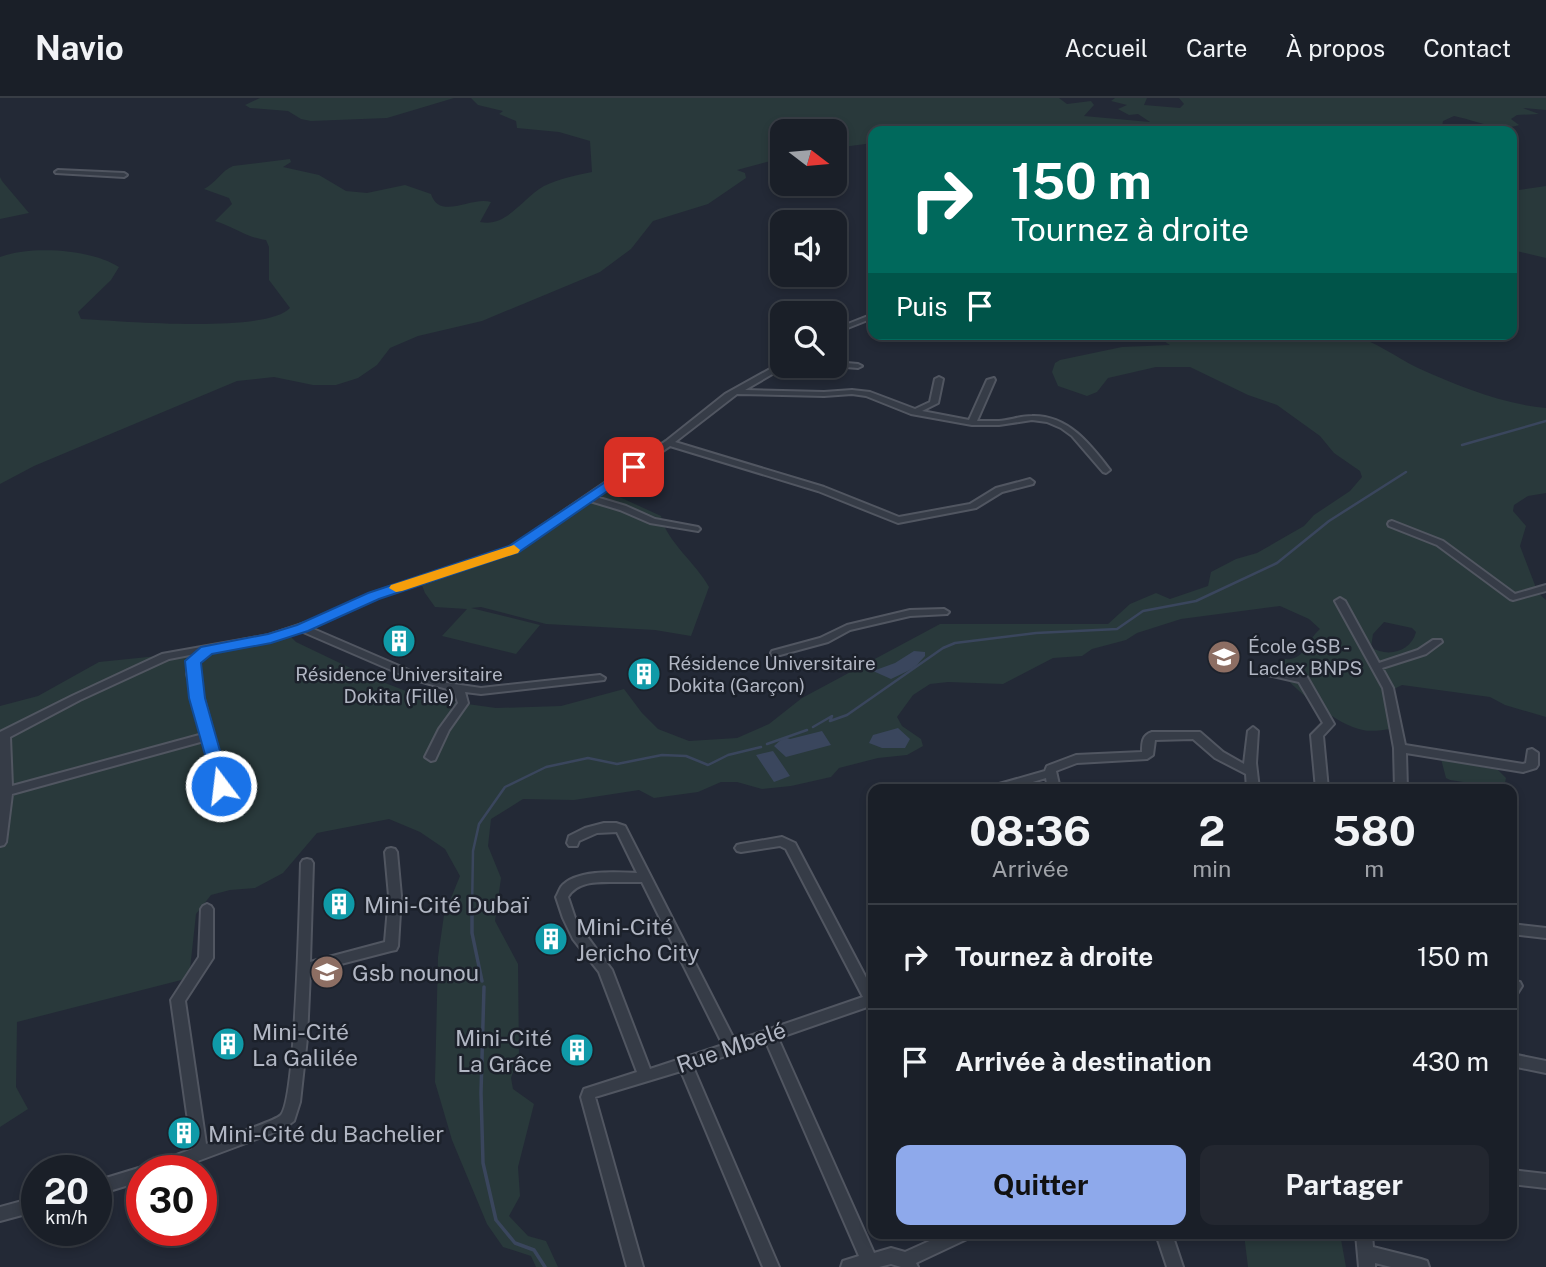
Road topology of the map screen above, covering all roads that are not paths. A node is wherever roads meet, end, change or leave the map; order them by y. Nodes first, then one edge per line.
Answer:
1 (58, 172) dead end
2 (124, 175) dead end
3 (868, 318) edge
4 (847, 326) edge
5 (847, 365) edge
6 (859, 366) dead end
7 (770, 373) edge
8 (939, 379) dead end
9 (990, 380) dead end
10 (735, 392) junction
11 (914, 412) junction
12 (972, 423) junction
13 (669, 443) junction
14 (1094, 456) junction
15 (1083, 457) dead end
16 (1101, 469) dead end
17 (1030, 482) dead end
18 (589, 498) junction
19 (1392, 524) dead end
20 (695, 529) dead end
21 (1546, 588) edge
22 (1340, 601) dead end
23 (944, 612) dead end
24 (303, 628) junction
25 (1437, 642) dead end
26 (207, 651) junction
27 (776, 653) dead end
28 (1376, 667) junction
29 (1267, 672) dead end
30 (600, 678) dead end
31 (459, 688) junction
32 (1253, 731) dead end
33 (2, 736) edge
34 (208, 736) junction
35 (1400, 748) junction
36 (1532, 753) dead end
37 (431, 757) dead end
38 (1251, 772) junction
39 (1050, 773) junction
40 (1013, 784) edge
41 (1053, 784) edge
42 (1252, 784) edge
43 (1322, 784) edge
44 (1401, 784) edge
45 (3, 792) edge
46 (229, 812) dead end
47 (0, 842) edge
48 (573, 843) dead end
49 (741, 848) dead end
50 (391, 852) dead end
51 (307, 863) dead end
52 (644, 878) junction
53 (207, 909) dead end
54 (1517, 930) edge
55 (1546, 933) edge
56 (302, 969) junction
57 (868, 992) edge
58 (868, 1001) edge
59 (769, 1034) junction
60 (732, 1048) junction
61 (1517, 1061) edge
62 (685, 1064) junction
63 (1546, 1067) edge
64 (645, 1075) junction
65 (200, 1154) joint
66 (1517, 1178) edge
67 (1546, 1181) edge
68 (21, 1208) edge
69 (0, 1214) edge
70 (952, 1239) edge
71 (1166, 1239) edge
72 (1364, 1239) edge
73 (869, 1260) junction
74 (1366, 1260) edge
75 (908, 1263) edge
76 (635, 1267) edge
77 (771, 1267) edge
78 (849, 1267) edge
79 (1175, 1267) edge
80 (1421, 1267) edge

1 - 2 street
3 - 4 street
5 - 6 street
7 - 10 street
8 - 11 street
9 - 12 street
10 - 11 street
10 - 13 street
11 - 12 street
12 - 14 street
13 - 17 street
13 - 18 street
14 - 15 street
14 - 16 street
18 - 20 street
18 - 24 street
19 - 21 street
22 - 28 street
23 - 27 street
24 - 26 street
24 - 31 street
25 - 28 street
26 - 33 street
26 - 34 street
28 - 35 street
29 - 43 street
30 - 31 street
31 - 37 street
32 - 38 street
33 - 45 street
34 - 45 street
34 - 46 street
35 - 36 street
35 - 44 street
38 - 39 street
38 - 42 street
39 - 40 street
39 - 41 street
45 - 47 street
48 - 52 street
49 - 57 street
50 - 56 street
51 - 56 street
52 - 60 street
52 - 64 street
53 - 65 street
54 - 55 street
56 - 65 street
58 - 59 street, Rue Mbelé
59 - 60 street, Rue Mbelé
59 - 73 street
60 - 62 street, Rue Mbelé
61 - 63 street
62 - 64 street, Rue Mbelé
62 - 77 street
64 - 76 street, Rue Mbelé
66 - 67 street
68 - 69 street
70 - 75 street
71 - 79 street
72 - 74 street
73 - 75 street
73 - 78 street
74 - 80 street

